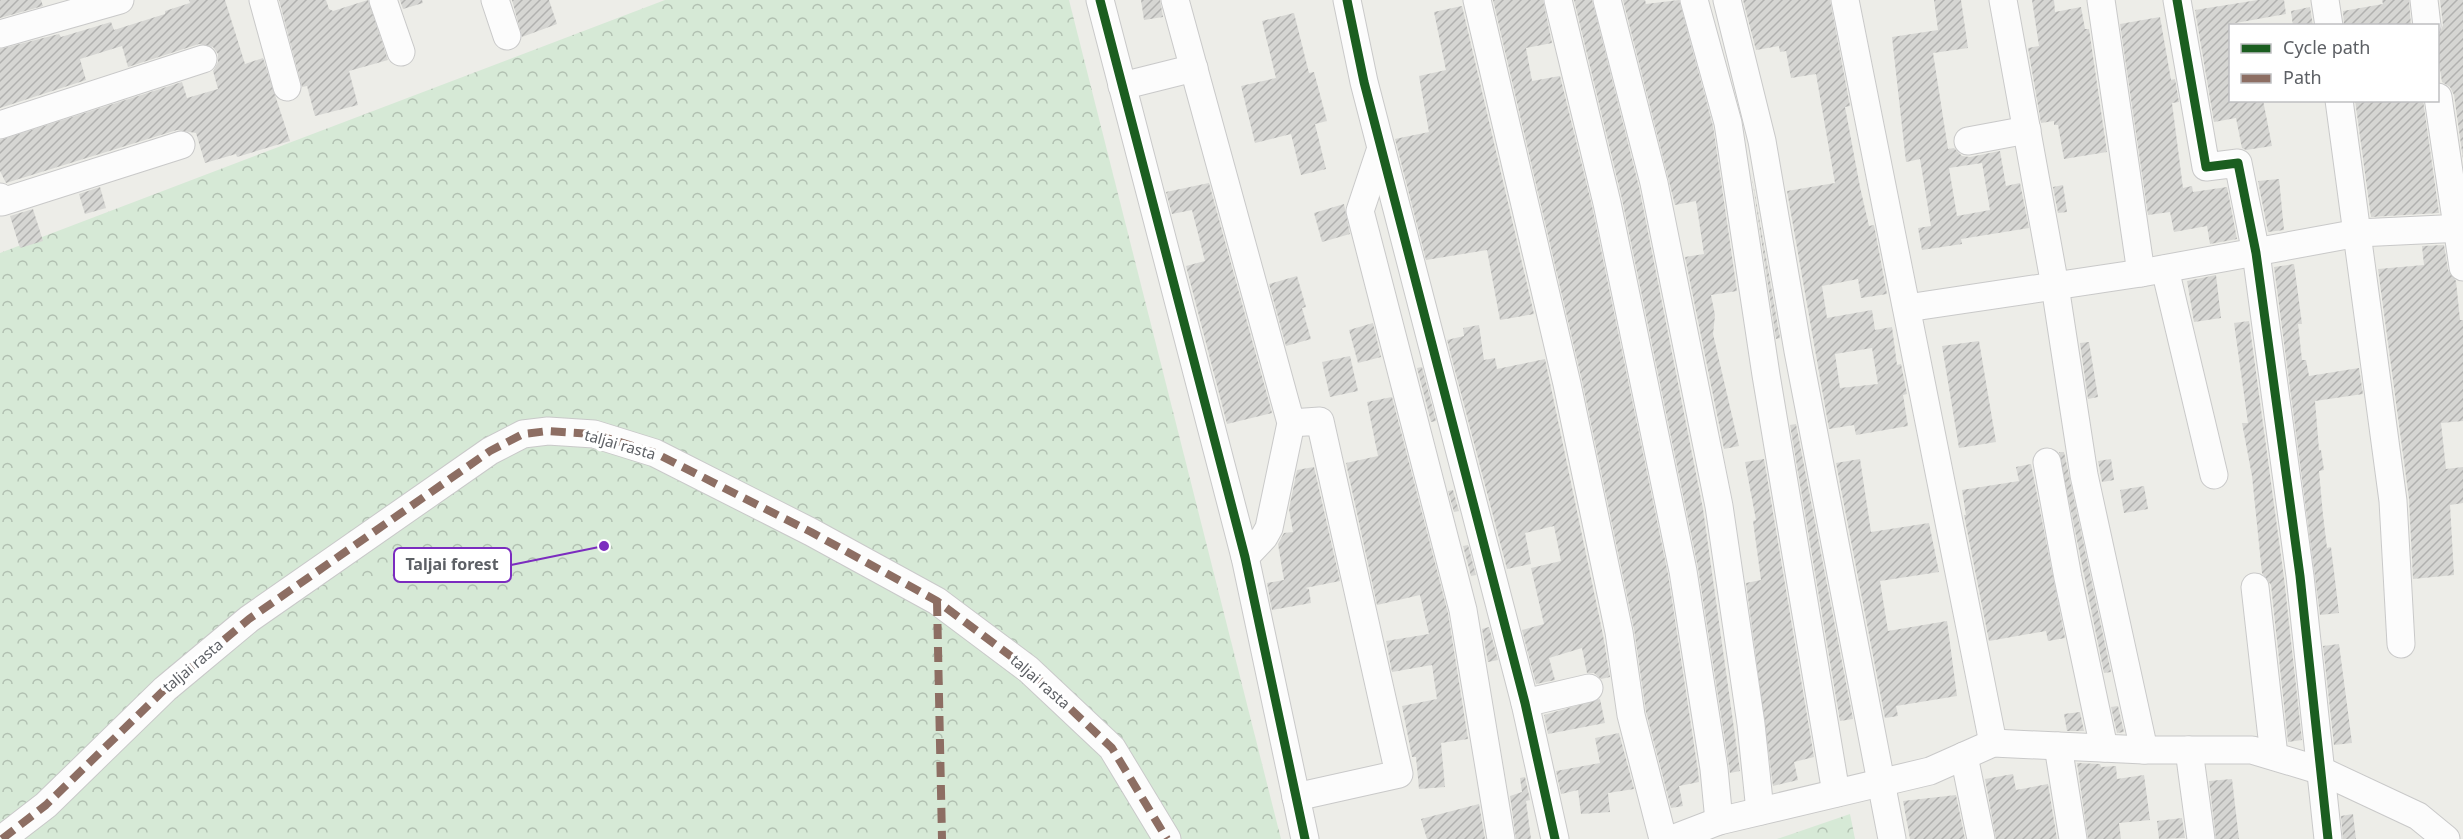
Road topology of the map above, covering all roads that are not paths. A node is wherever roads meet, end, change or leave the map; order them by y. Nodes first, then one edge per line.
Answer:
1 (120, 0) edge
2 (263, 0) edge
3 (383, 0) edge
4 (495, 0) edge
5 (1100, 0) edge
6 (1175, 0) edge
7 (1347, 0) edge
8 (1477, 0) edge
9 (1558, 0) edge
10 (1607, 0) edge
11 (1694, 0) edge
12 (1727, 0) edge
13 (1845, 0) edge
14 (2003, 0) edge
15 (2101, 0) edge
16 (2177, 0) edge
17 (2325, 0) edge
18 (2424, 0) edge
19 (2329, 24) edge
20 (2427, 24) edge
21 (0, 34) edge
22 (507, 36) dead end
23 (401, 52) dead end
24 (203, 59) dead end
25 (1194, 68) junction
26 (287, 87) dead end
27 (1122, 87) junction
28 (2339, 102) edge
29 (2439, 102) edge
30 (0, 125) edge
31 (2027, 130) junction
32 (1968, 141) dead end
33 (181, 145) dead end
34 (1381, 148) junction
35 (0, 196) edge
36 (2459, 228) edge
37 (2358, 234) junction
38 (2256, 253) junction
39 (2463, 267) edge
40 (2153, 271) junction
41 (2055, 286) junction
42 (1907, 308) junction
43 (1291, 423) junction
44 (2047, 462) dead end
45 (2214, 475) dead end
46 (1245, 557) junction
47 (2255, 587) dead end
48 (2401, 645) dead end
49 (1589, 688) dead end
50 (1525, 703) junction
51 (1993, 743) junction
52 (2058, 746) junction
53 (2104, 748) junction
54 (2144, 750) junction
55 (2188, 750) junction
56 (1964, 756) junction
57 (2274, 756) junction
58 (2322, 771) junction
59 (1880, 783) junction
60 (1836, 793) junction
61 (1296, 797) junction
62 (1760, 811) junction
63 (1719, 821) junction
64 (2420, 827) edge
65 (2, 839) edge
66 (1167, 839) edge
67 (1305, 839) edge
68 (1502, 839) edge
69 (1555, 839) edge
70 (1663, 839) edge
71 (1672, 839) edge
72 (1892, 839) edge
73 (1981, 839) edge
74 (2073, 839) edge
75 (2200, 839) edge
76 (2328, 839) edge
77 (2446, 839) edge

1 - 21 street
2 - 26 street
3 - 23 street
4 - 22 street
5 - 27 street
6 - 25 street
7 - 34 street
8 - 70 street
9 - 63 street
10 - 62 street
11 - 60 street
12 - 59 street
13 - 42 street
14 - 31 street
15 - 40 street
16 - 38 street
17 - 19 street
18 - 20 street
24 - 30 street
25 - 27 street
25 - 43 street
27 - 46 street
28 - 37 street
29 - 36 street
31 - 32 street
31 - 41 street
33 - 35 street
34 - 50 street
34 - 68 street
36 - 37 street
36 - 39 street
37 - 38 street
37 - 48 street
38 - 40 street
38 - 58 street
40 - 41 street
40 - 45 street
41 - 42 street
41 - 54 street
42 - 51 street
43 - 46 street
43 - 61 street
44 - 53 street
46 - 61 street
47 - 57 street
49 - 50 street
50 - 69 street
51 - 52 street
51 - 56 street
52 - 53 street
52 - 74 street
53 - 54 street
54 - 55 street
55 - 57 street
55 - 75 street
56 - 59 street
56 - 73 street
57 - 58 street
58 - 64 street
58 - 76 street
59 - 60 street
59 - 72 street
60 - 62 street
61 - 67 street
62 - 63 street
63 - 71 street
64 - 77 street
65 - 66 street, taljai rasta

